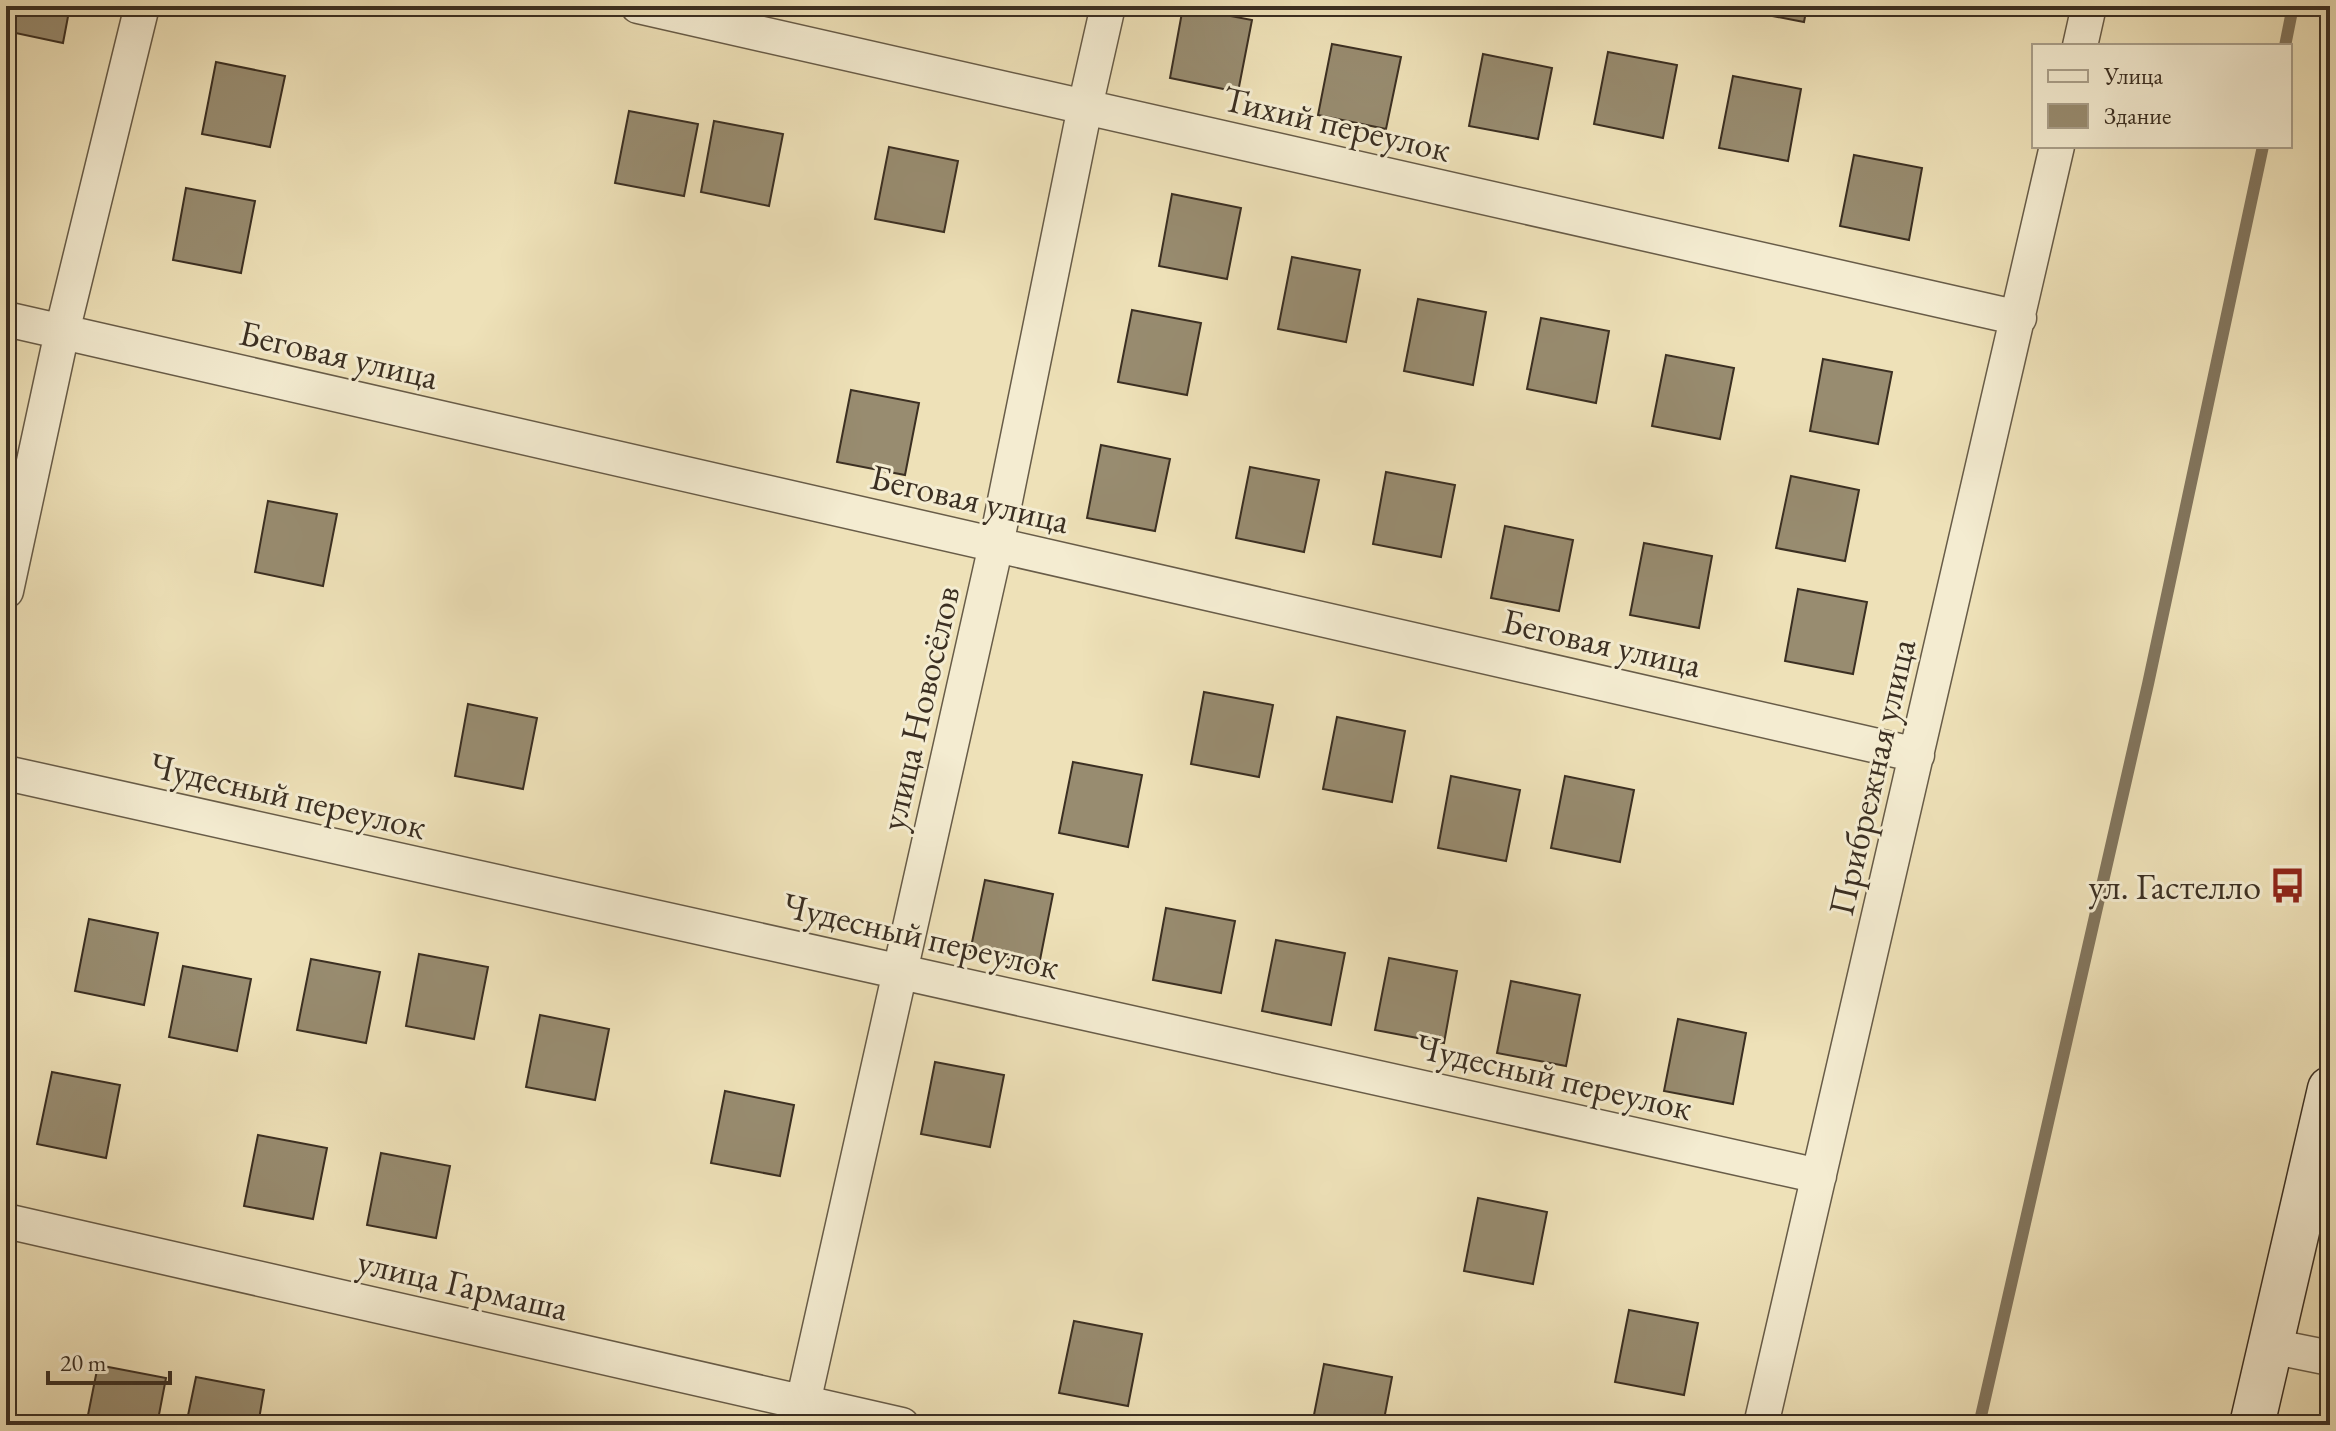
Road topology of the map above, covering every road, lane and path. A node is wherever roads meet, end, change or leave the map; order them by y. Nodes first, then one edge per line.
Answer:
1 (142, 6) edge
2 (638, 6) edge
3 (1108, 6) edge
4 (2089, 6) edge
5 (2080, 44) edge
6 (1085, 107) junction
7 (2057, 148) edge
8 (2019, 318) junction
9 (6, 319) edge
10 (62, 332) junction
11 (996, 545) junction
12 (6, 591) edge
13 (1917, 755) junction
14 (6, 773) edge
15 (901, 972) junction
16 (2330, 1089) edge
17 (1819, 1176) junction
18 (6, 1221) edge
19 (2270, 1346) junction
20 (2330, 1358) edge
21 (801, 1414) edge
22 (902, 1425) edge
23 (1761, 1425) edge
24 (2252, 1425) edge

1 - 10 street
2 - 6 street, Тихий переулок
3 - 6 street, улица Новосёлов
4 - 5 street
6 - 8 street, Тихий переулок
6 - 11 street, улица Новосёлов
7 - 8 street, Прибрежная улица
8 - 13 street, Прибрежная улица
9 - 10 street, Беговая улица
10 - 11 street, Беговая улица
10 - 12 street
11 - 13 street, Беговая улица
11 - 15 street, улица Новосёлов
13 - 17 street, Прибрежная улица
14 - 15 street, Чудесный переулок
15 - 17 street, Чудесный переулок
15 - 21 street, улица Новосёлов
16 - 19 main road
17 - 23 street, Прибрежная улица
18 - 21 street, улица Гармаша
19 - 20 street
19 - 24 main road
21 - 22 street, улица Гармаша

